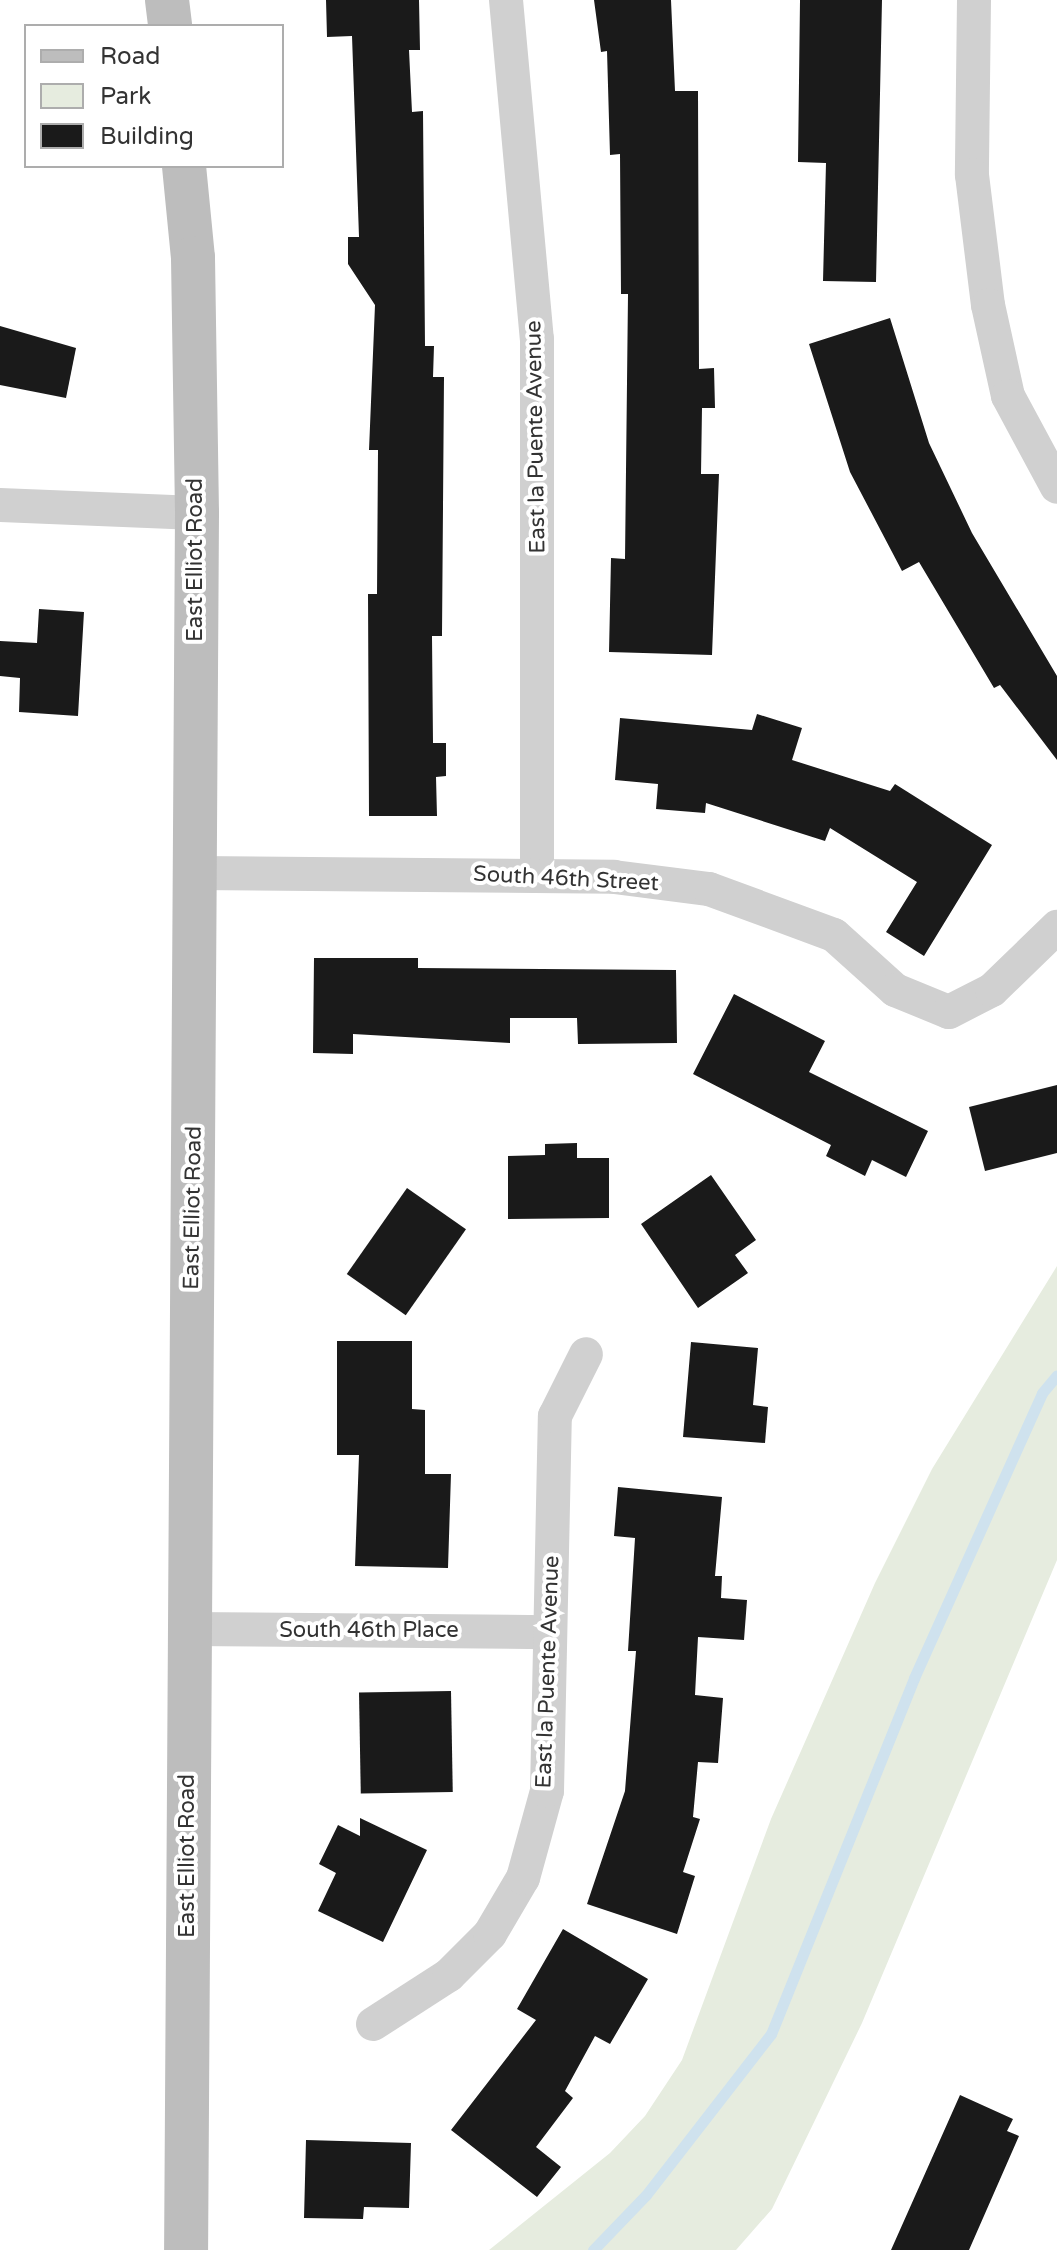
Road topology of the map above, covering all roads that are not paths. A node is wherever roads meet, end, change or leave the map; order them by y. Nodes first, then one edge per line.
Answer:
1 (167, 0) edge
2 (506, 0) edge
3 (974, 0) edge
4 (170, 24) edge
5 (184, 168) edge
6 (1057, 487) edge
7 (0, 505) edge
8 (197, 513) junction
9 (196, 873) junction
10 (537, 875) junction
11 (1057, 927) edge
12 (586, 1354) dead end
13 (189, 1629) junction
14 (550, 1632) junction
15 (373, 2024) dead end
16 (186, 2250) edge

1 - 4 main road
2 - 10 street, East la Puente Avenue
3 - 6 street
5 - 8 main road, East Elliot Road
7 - 8 street
8 - 9 main road, East Elliot Road
9 - 10 street, South 46th Street
9 - 13 main road, East Elliot Road
10 - 11 street, South 46th Street
12 - 14 street, East la Puente Avenue
13 - 14 street, South 46th Place
13 - 16 main road, East Elliot Road
14 - 15 street, East la Puente Avenue

